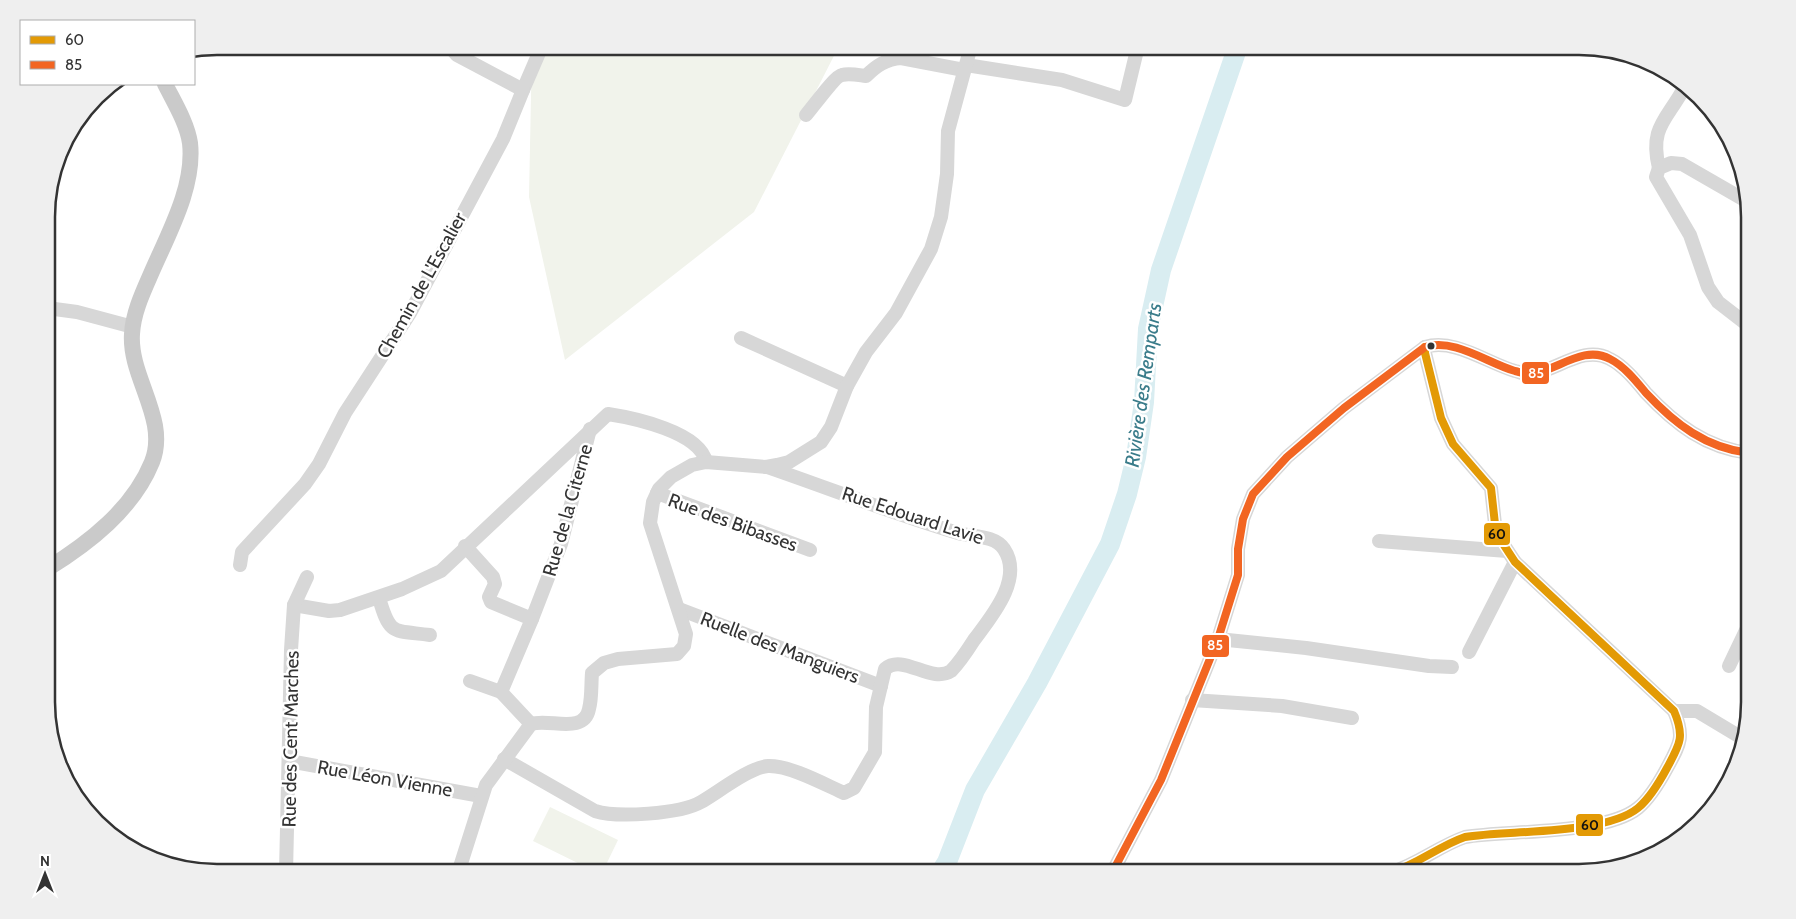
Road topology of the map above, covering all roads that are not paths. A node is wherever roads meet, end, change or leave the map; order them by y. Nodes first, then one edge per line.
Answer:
1 (457, 55) edge
2 (538, 55) edge
3 (969, 55) edge
4 (1136, 55) edge
5 (965, 68) junction
6 (166, 85) edge
7 (523, 90) junction
8 (1682, 91) edge
9 (806, 115) dead end
10 (1659, 168) junction
11 (1740, 197) edge
12 (55, 309) edge
13 (1741, 320) edge
14 (133, 328) junction
15 (740, 338) dead end
16 (1425, 347) junction
17 (848, 386) junction
18 (590, 428) junction
19 (1741, 451) edge
20 (706, 462) junction
21 (766, 467) junction
22 (657, 493) junction
23 (1379, 541) dead end
24 (465, 546) junction
25 (810, 550) dead end
26 (1511, 556) junction
27 (55, 564) edge
28 (240, 565) dead end
29 (307, 577) dead end
30 (379, 598) junction
31 (294, 605) junction
32 (679, 609) junction
33 (532, 619) junction
34 (430, 635) dead end
35 (1218, 639) junction
36 (1741, 642) edge
37 (1469, 652) dead end
38 (1452, 666) dead end
39 (1730, 666) dead end
40 (470, 681) dead end
41 (881, 686) junction
42 (501, 692) junction
43 (1192, 700) junction
44 (1674, 711) junction
45 (1352, 718) dead end
46 (531, 724) junction
47 (1738, 735) edge
48 (504, 759) junction
49 (289, 761) junction
50 (481, 796) junction
51 (286, 864) edge
52 (461, 864) edge
53 (1116, 864) edge
54 (1411, 864) edge

1 - 7 street
2 - 7 street
3 - 5 street
4 - 5 street
5 - 9 street
5 - 17 street
6 - 14 main road
7 - 28 street, Chemin de L'Escalier
8 - 10 street
10 - 11 street
10 - 13 street
12 - 14 street
14 - 27 main road
15 - 17 street
16 - 19 street
16 - 26 street
16 - 35 street
17 - 21 street
18 - 20 street, Rue de la Citerne
18 - 24 street, Rue de la Citerne
18 - 33 street, Rue de la Citerne
20 - 21 street
20 - 22 street
21 - 41 street, Rue Edouard Lavie
22 - 25 street, Rue des Bibasses
22 - 32 street
23 - 26 street
24 - 30 street, Rue de la Citerne
24 - 33 street
26 - 37 street
26 - 44 street
29 - 31 street
30 - 31 street, Rue de la Citerne
30 - 34 street
31 - 49 street, Rue des Cent Marches
32 - 41 street, Ruelle des Manguiers
32 - 46 street
33 - 42 street, Rue de la Citerne
35 - 38 street
35 - 43 street
36 - 39 street
40 - 42 street
41 - 48 street, Rue Edouard Lavie
42 - 46 street
43 - 45 street
43 - 53 street
44 - 47 street
44 - 54 street
46 - 48 street
48 - 50 street
49 - 50 street, Rue Léon Vienne
49 - 51 street, Rue des Cent Marches
50 - 52 street

